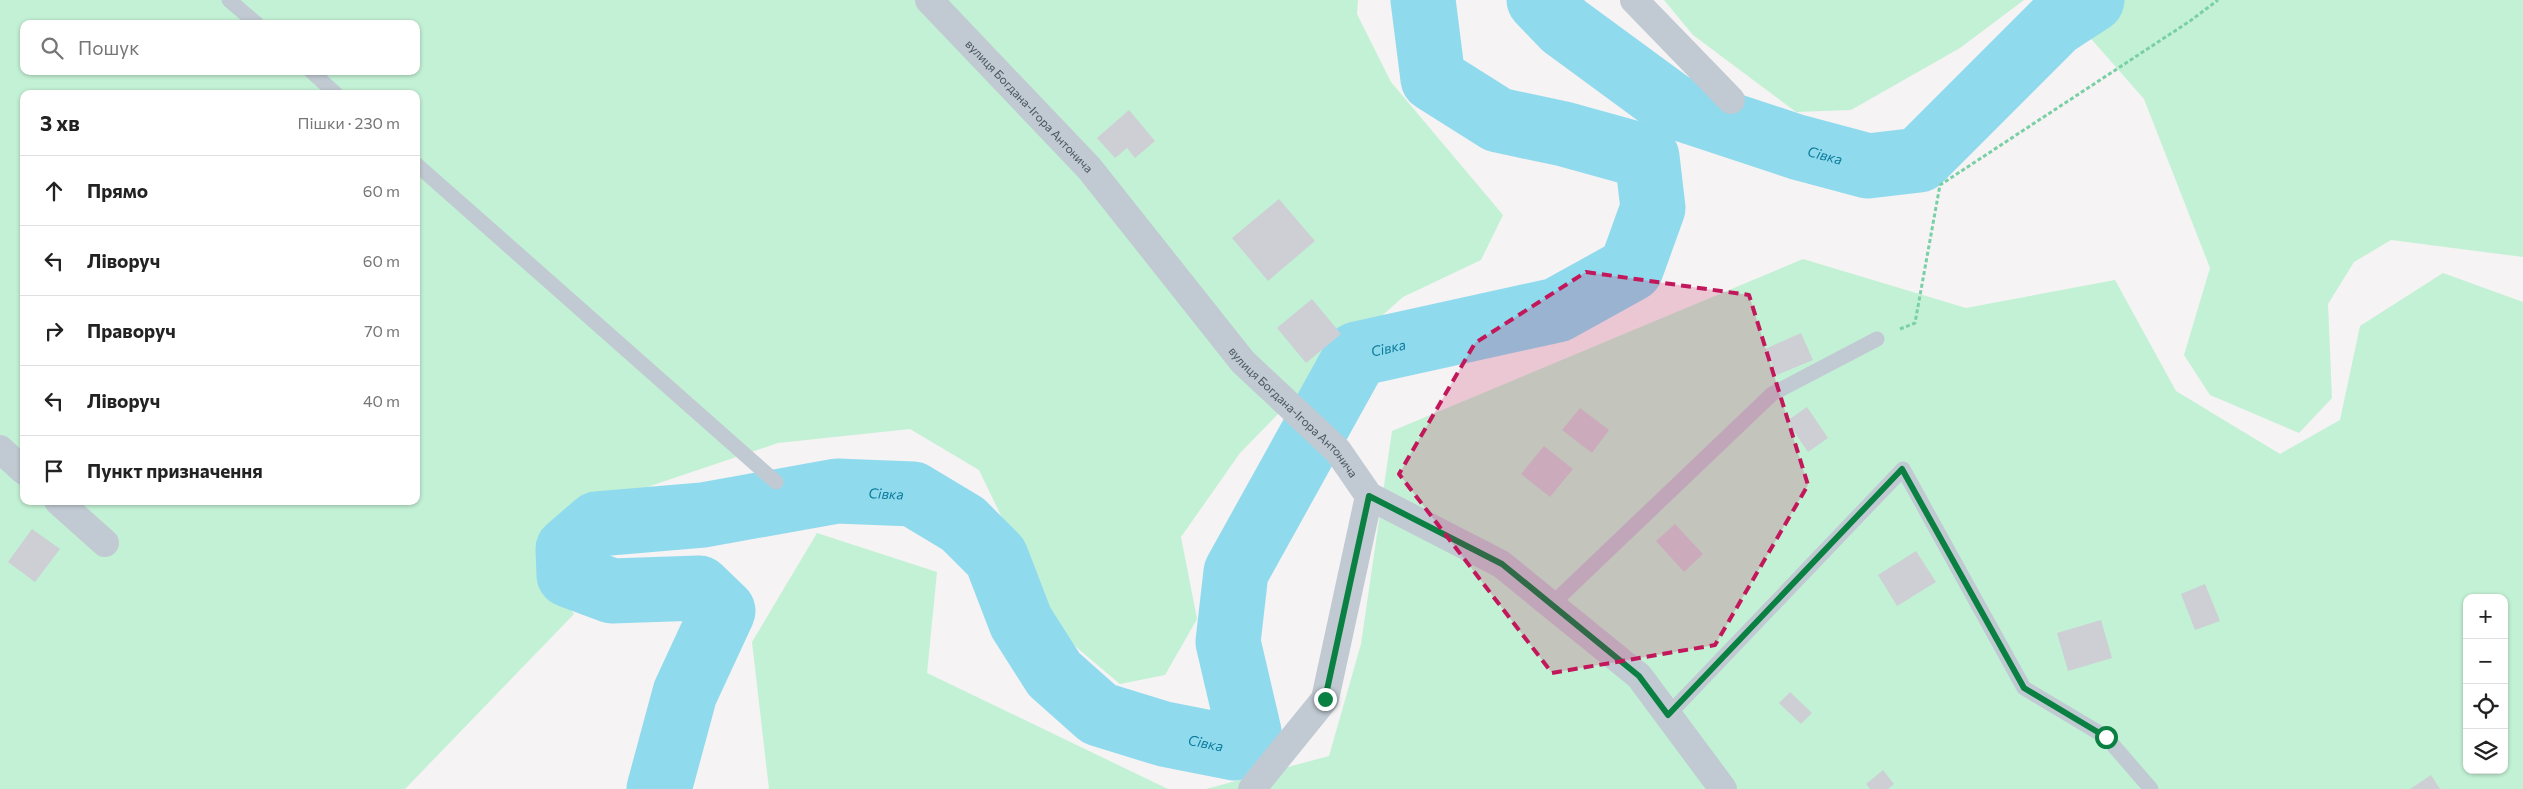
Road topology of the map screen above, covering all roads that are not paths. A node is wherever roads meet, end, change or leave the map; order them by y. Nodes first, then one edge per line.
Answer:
1 (230, 0) edge
2 (929, 0) edge
3 (1634, 0) edge
4 (252, 20) edge
5 (315, 75) edge
6 (332, 90) edge
7 (1730, 100) dead end
8 (420, 168) edge
9 (1877, 339) road end
10 (0, 450) edge
11 (20, 468) edge
12 (776, 482) dead end
13 (1369, 496) junction
14 (62, 505) edge
15 (105, 543) dead end
16 (1551, 605) junction
17 (1668, 715) junction
18 (1713, 784) edge
19 (1252, 789) edge
20 (2151, 789) edge

1 - 4 lane
2 - 13 street, вулиця Богдана-Ігора Антонича
3 - 7 street
5 - 6 lane
8 - 12 lane
9 - 16 lane
10 - 11 street
13 - 16 street, вулиця Богдана-Ігора Антонича
13 - 19 street
14 - 15 street
16 - 17 street, вулиця Богдана-Ігора Антонича
17 - 18 street, вулиця Богдана-Ігора Антонича
17 - 20 lane

